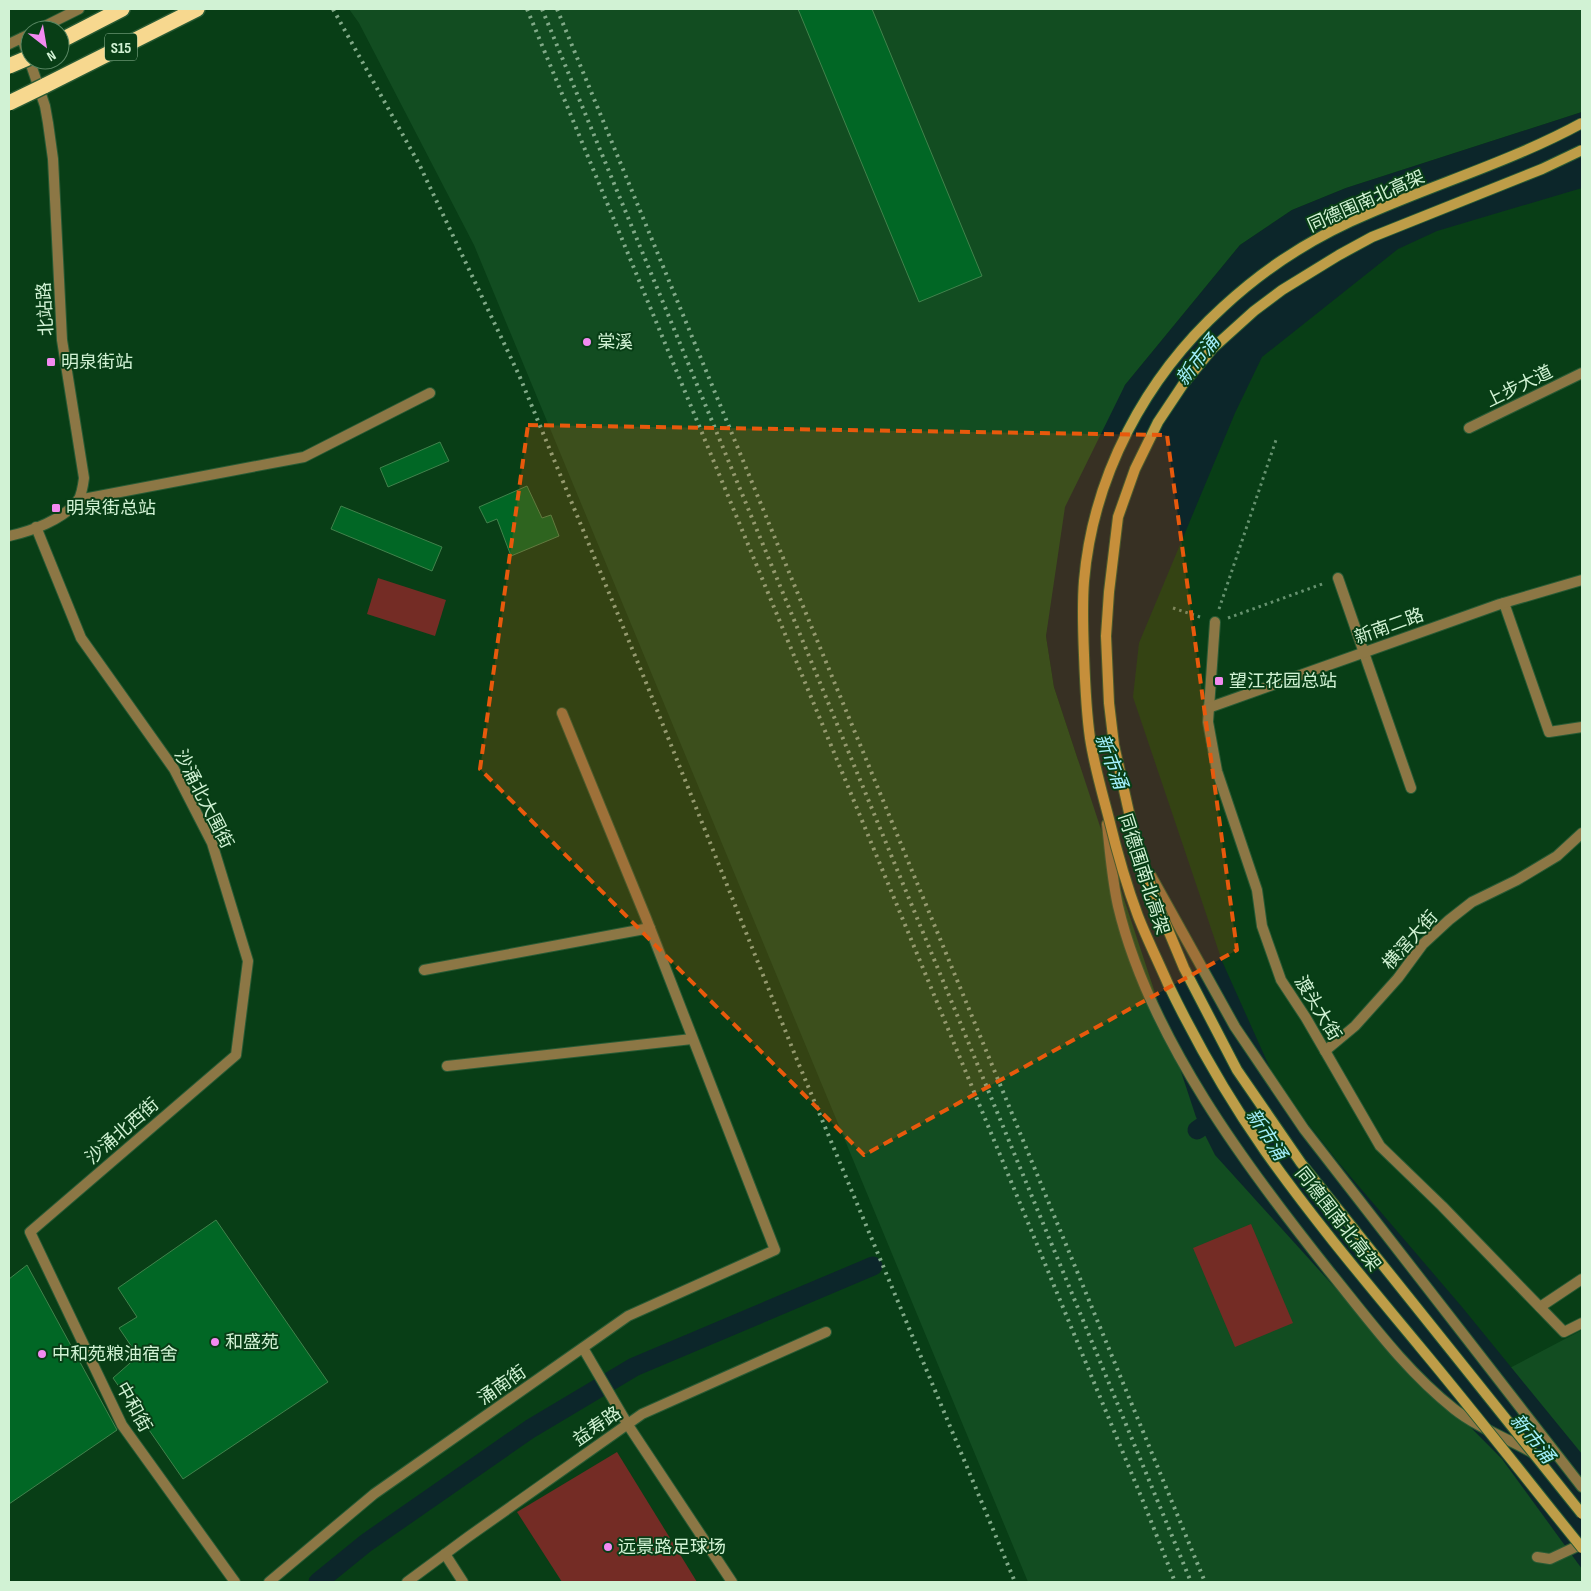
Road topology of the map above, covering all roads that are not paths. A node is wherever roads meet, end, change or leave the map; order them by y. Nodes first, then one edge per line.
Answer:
1 (79, 9) edge
2 (122, 9) edge
3 (197, 9) edge
4 (57, 20) edge
5 (70, 36) edge
6 (35, 70) edge
7 (9, 102) edge
8 (1582, 123) edge
9 (1582, 150) edge
10 (1582, 373) edge
11 (430, 393) dead end
12 (1469, 428) dead end
13 (78, 500) junction
14 (36, 527) junction
15 (9, 536) edge
16 (1338, 578) road end
17 (1582, 580) edge
18 (1504, 603) junction
19 (1215, 622) road end
20 (1364, 652) junction
21 (1208, 708) junction
22 (562, 713) dead end
23 (1582, 727) edge
24 (1411, 788) dead end
25 (1106, 808) junction
26 (1582, 833) edge
27 (1142, 859) junction
28 (650, 928) junction
29 (424, 970) dead end
30 (692, 1039) junction
31 (1325, 1051) junction
32 (236, 1055) joint
33 (447, 1066) dead end
34 (30, 1232) joint
35 (1582, 1279) edge
36 (1540, 1307) junction
37 (1582, 1323) edge
38 (826, 1332) dead end
39 (583, 1348) junction
40 (628, 1425) junction
41 (1582, 1486) edge
42 (1582, 1508) edge
43 (1582, 1514) edge
44 (1582, 1544) edge
45 (1582, 1548) edge
46 (445, 1554) junction
47 (1537, 1557) dead end
48 (235, 1582) edge
49 (269, 1582) edge
50 (407, 1582) edge
51 (463, 1582) edge
52 (732, 1582) edge

1 - 4 street
2 - 5 highway, S15
3 - 7 highway, S15, bridge
6 - 13 street, 北站路
8 - 25 main road, 同德围南北高架, bridge
9 - 27 main road, 同德围南北高架, bridge
10 - 12 street, 上步大道
11 - 13 street
13 - 14 street
14 - 15 street
14 - 32 street, 沙涌北大围街
16 - 20 street
17 - 18 street, 新南二路
18 - 20 street, 新南二路
18 - 23 street
19 - 21 street, 渡头大街
20 - 21 street, 新南二路
20 - 24 street
21 - 31 street, 渡头大街
22 - 28 street
25 - 42 street, bridge
25 - 45 main road, 同德围南北高架, bridge
26 - 31 street, 横滘大街
27 - 41 street, bridge
27 - 43 main road, 同德围南北高架, bridge
28 - 29 street
28 - 30 street
30 - 33 street
30 - 39 street, 涌南街
31 - 36 street, 渡头大街
32 - 34 street, 沙涌北西街
34 - 48 street, 中和街
35 - 36 street
36 - 37 street, 渡头大街
38 - 40 street, 益寿路
39 - 40 street
39 - 49 street, 涌南街
40 - 46 street, 益寿路
40 - 52 street
44 - 47 street
46 - 50 street, 益寿路
46 - 51 street

